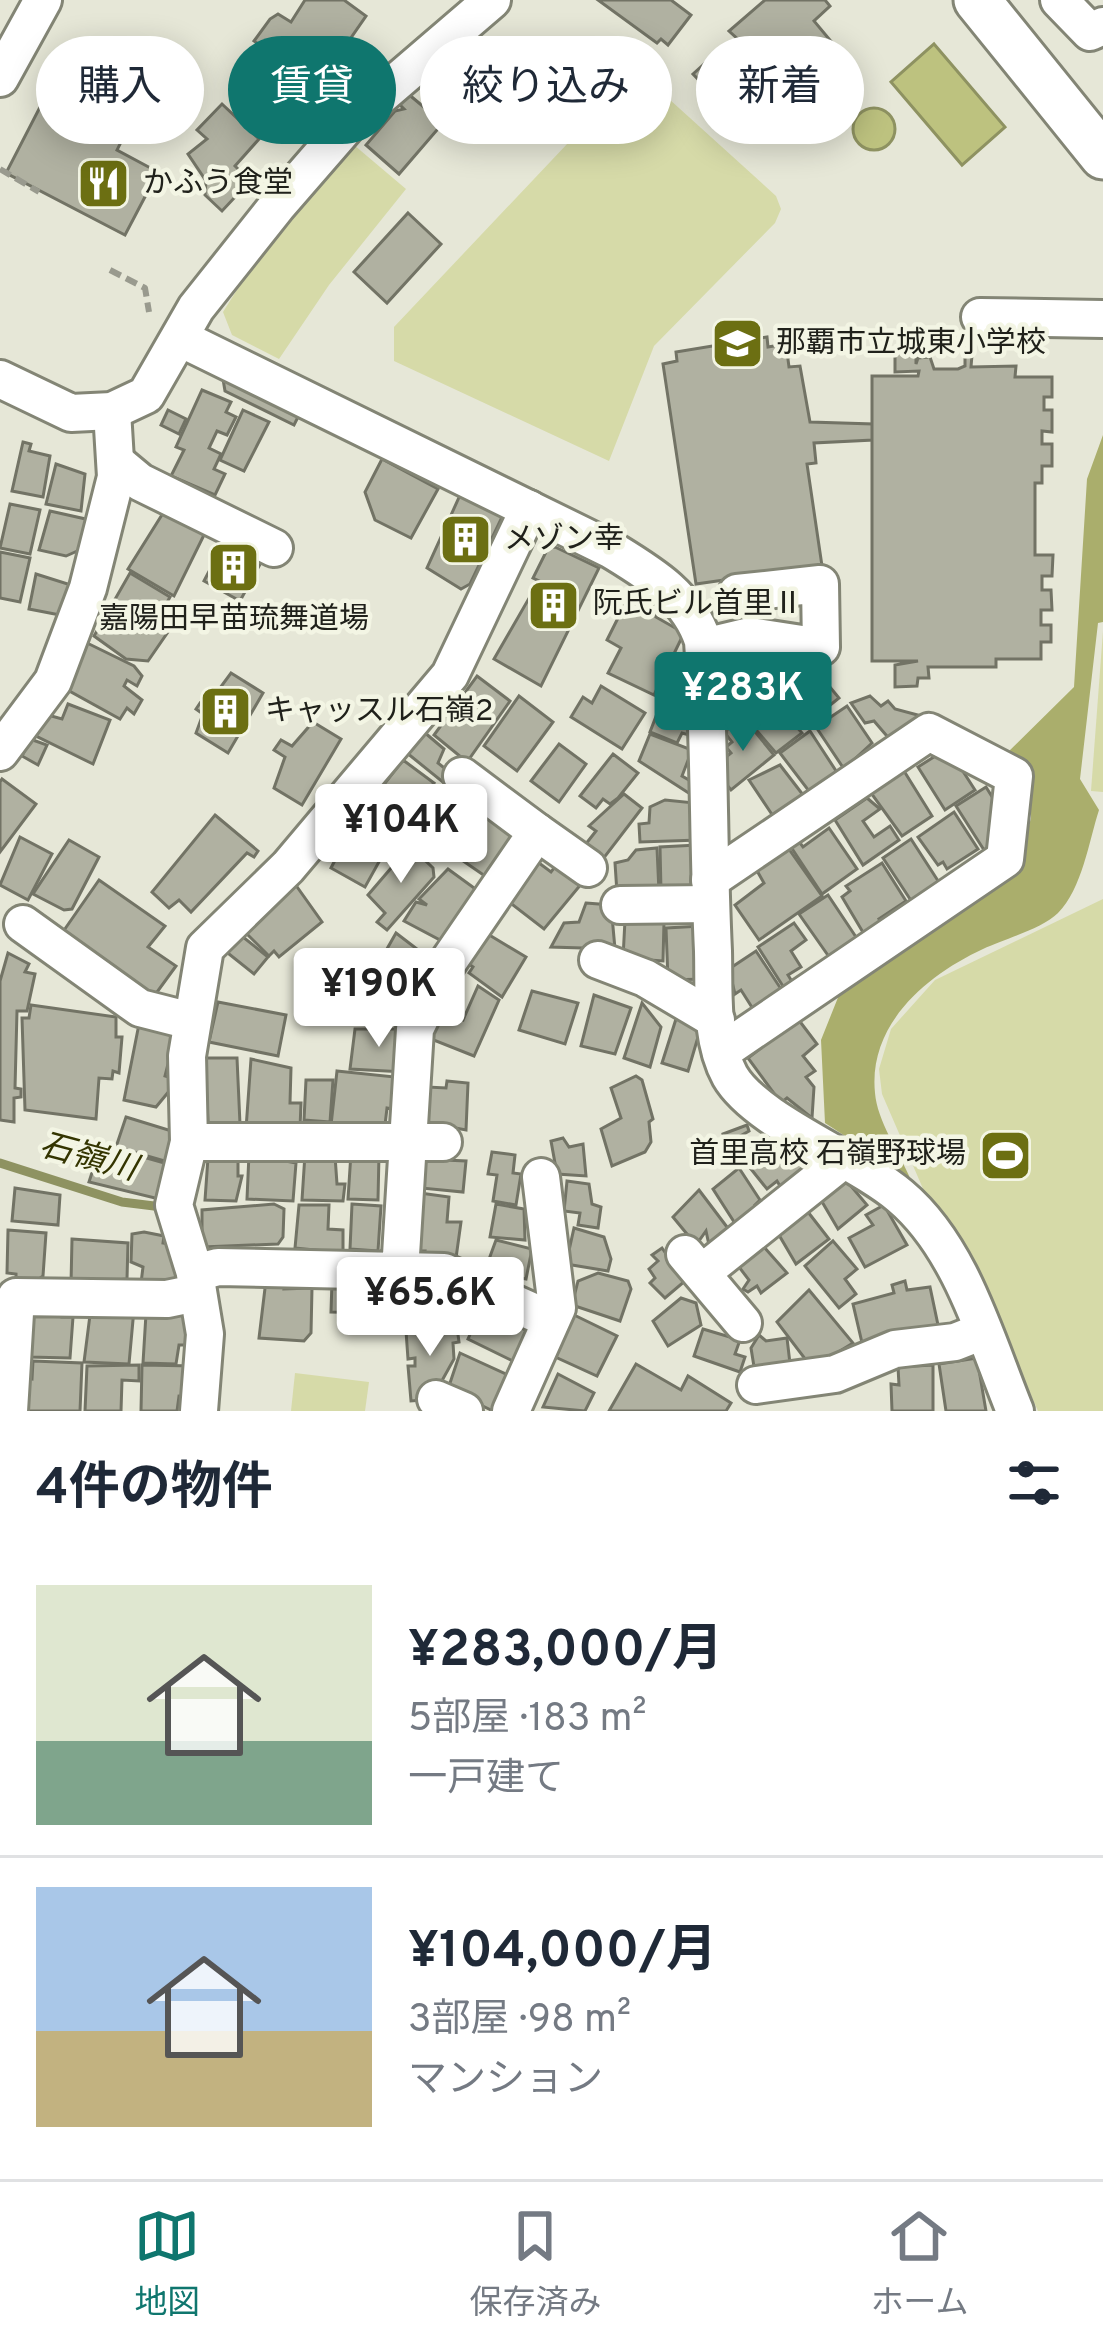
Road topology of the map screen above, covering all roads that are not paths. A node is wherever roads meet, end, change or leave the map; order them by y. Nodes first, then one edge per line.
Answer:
1 (43, 0) edge
2 (492, 0) edge
3 (977, 0) edge
4 (1059, 0) edge
5 (1103, 26) edge
6 (0, 78) edge
7 (1103, 156) edge
8 (980, 316) dead end
9 (1103, 319) edge
10 (180, 338) junction
11 (0, 379) edge
12 (112, 411) junction
13 (116, 462) junction
14 (529, 509) junction
15 (274, 548) dead end
16 (737, 593) dead end
17 (711, 645) junction
18 (0, 752) edge
19 (462, 776) dead end
20 (537, 832) junction
21 (588, 868) dead end
22 (710, 892) junction
23 (620, 905) dead end
24 (23, 924) dead end
25 (598, 960) dead end
26 (191, 1021) junction
27 (718, 1036) junction
28 (189, 1142) junction
29 (406, 1142) junction
30 (443, 1142) dead end
31 (847, 1157) junction
32 (541, 1177) dead end
33 (400, 1270) junction
34 (195, 1283) junction
35 (551, 1321) junction
36 (743, 1323) dead end
37 (982, 1331) junction
38 (756, 1384) dead end
39 (9, 1411) edge
40 (199, 1411) edge
41 (511, 1411) edge
42 (1015, 1411) edge

1 - 6 street
2 - 10 street
3 - 7 main road
4 - 5 street
8 - 9 street
10 - 12 street
10 - 14 street
11 - 12 street
12 - 13 street
13 - 15 street
13 - 18 street
14 - 17 street
14 - 26 street
16 - 17 street
17 - 22 street
19 - 20 street
20 - 21 street
20 - 29 street
22 - 23 street
22 - 27 street
22 - 27 street
24 - 26 street
25 - 27 street
26 - 28 street
27 - 31 street
28 - 29 street
28 - 34 street
29 - 30 street
29 - 33 street
31 - 36 street
31 - 37 street
32 - 35 street
33 - 34 street
33 - 35 street
34 - 39 street
34 - 40 street
35 - 41 street
37 - 38 street
37 - 42 street

